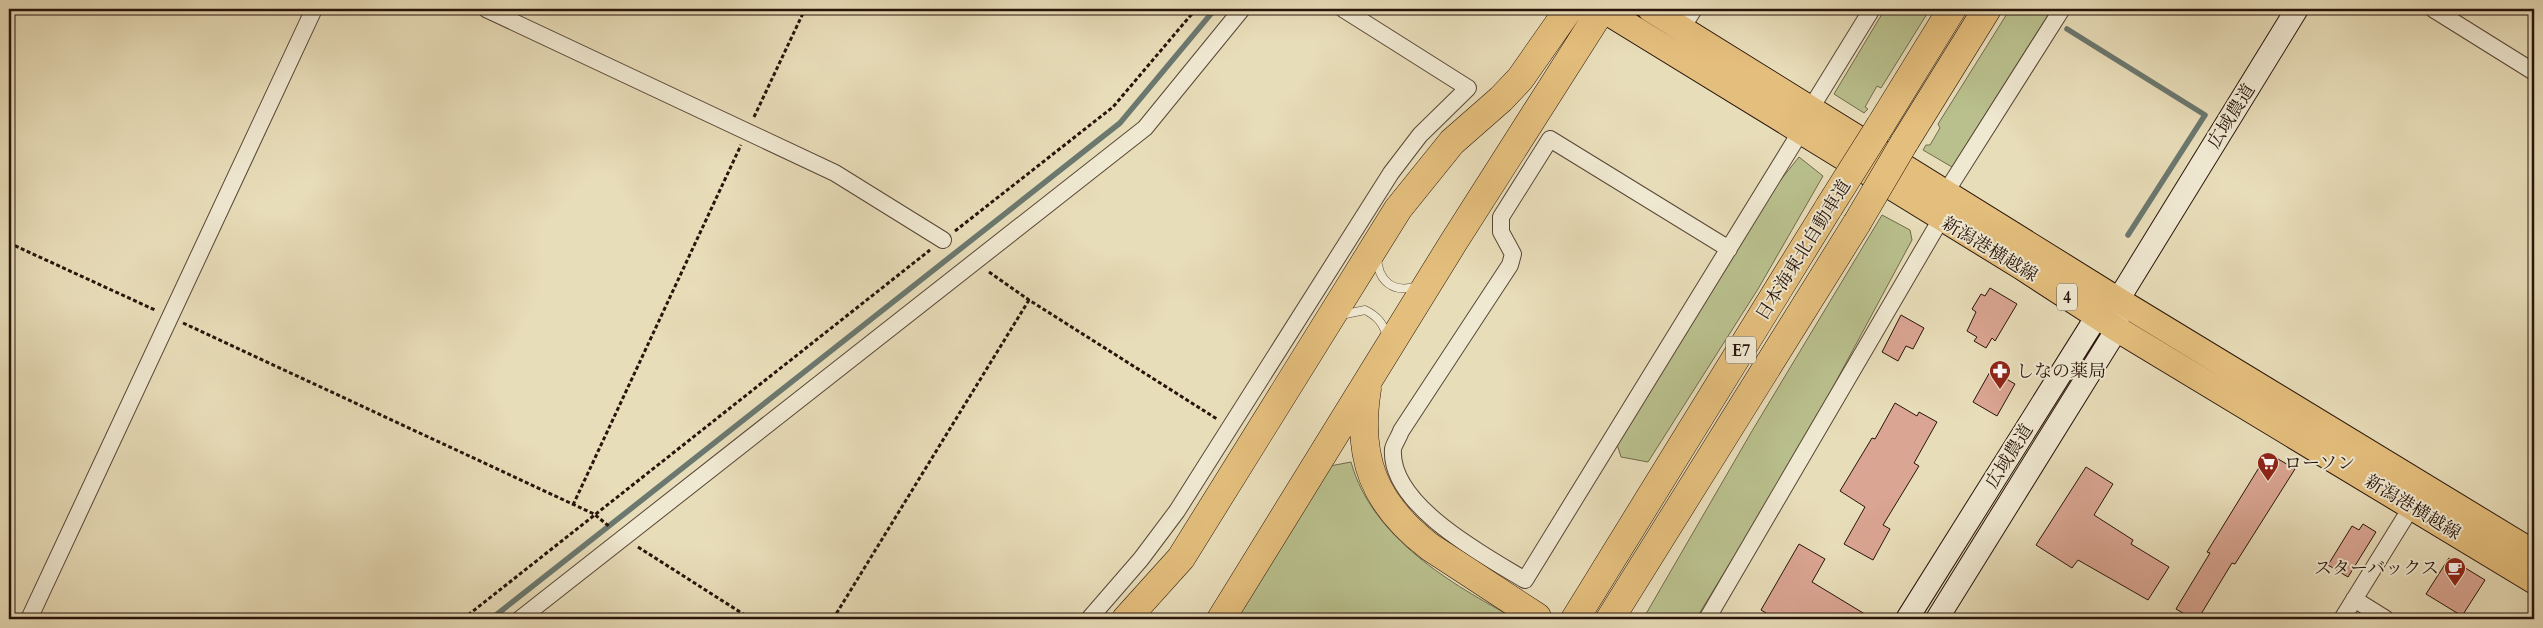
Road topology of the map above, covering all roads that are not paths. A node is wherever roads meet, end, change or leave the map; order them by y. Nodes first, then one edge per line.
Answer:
1 (314, 9) edge
2 (486, 9) edge
3 (1242, 9) edge
4 (1343, 9) edge
5 (1569, 9) edge
6 (1602, 9) edge
7 (1650, 9) edge
8 (1872, 9) edge
9 (1952, 9) edge
10 (1987, 9) edge
11 (2062, 9) edge
12 (2297, 9) edge
13 (2433, 9) edge
14 (1688, 19) edge
15 (2534, 72) edge
16 (1811, 108) junction
17 (1801, 131) junction
18 (1946, 192) junction
19 (1941, 220) junction
20 (944, 240) road end
21 (1377, 242) junction
22 (1729, 250) junction
23 (1432, 278) junction
24 (2118, 300) junction
25 (2096, 316) junction
26 (2117, 329) junction
27 (1321, 332) junction
28 (1389, 348) junction
29 (1367, 385) junction
30 (1654, 492) junction
31 (1683, 502) junction
32 (2412, 506) junction
33 (2534, 553) edge
34 (1181, 558) junction
35 (2534, 581) edge
36 (2354, 599) junction
37 (1549, 618) edge
38 (29, 619) edge
39 (520, 619) edge
40 (1088, 619) edge
41 (1126, 619) edge
42 (1144, 619) edge
43 (1220, 619) edge
44 (1575, 619) edge
45 (1610, 619) edge
46 (1621, 619) edge
47 (1707, 619) edge
48 (1907, 619) edge
49 (1936, 619) edge
50 (2342, 619) edge
51 (2386, 619) edge

1 - 38 street
2 - 20 street
3 - 39 street
4 - 40 street
5 - 21 highway
6 - 17 main road, 新潟港横越線 / 4
6 - 23 highway
7 - 14 main road, 新潟港横越線 / 4
8 - 16 street
9 - 30 highway, 日本海東北自動車道 / E7, bridge
10 - 31 highway, 日本海東北自動車道 / E7, bridge
11 - 18 street
12 - 24 street, 広域農道
13 - 15 street
14 - 16 main road, 新潟港横越線 / 4
16 - 18 main road, 新潟港横越線 / 4
17 - 19 main road, 新潟港横越線 / 4
17 - 22 street
18 - 24 main road, 新潟港横越線 / 4
19 - 25 main road, 新潟港横越線 / 4
19 - 47 street
21 - 23 lane
21 - 27 highway
22 - 22 street
23 - 28 highway
24 - 25 street, 広域農道
24 - 26 street, 広域農道
24 - 33 main road, 新潟港横越線 / 4
25 - 26 main road, 新潟港横越線 / 4
25 - 48 street, 広域農道
26 - 32 main road, 新潟港横越線 / 4
26 - 49 street, 広域農道
27 - 28 lane
27 - 34 highway
28 - 29 highway
29 - 37 highway
29 - 43 highway
30 - 37 highway
30 - 44 highway, 日本海東北自動車道 / E7
31 - 45 highway, 日本海東北自動車道 / E7
31 - 46 highway
32 - 35 main road, 新潟港横越線 / 4
32 - 36 street
34 - 41 highway
34 - 42 highway
36 - 50 street
36 - 51 street

